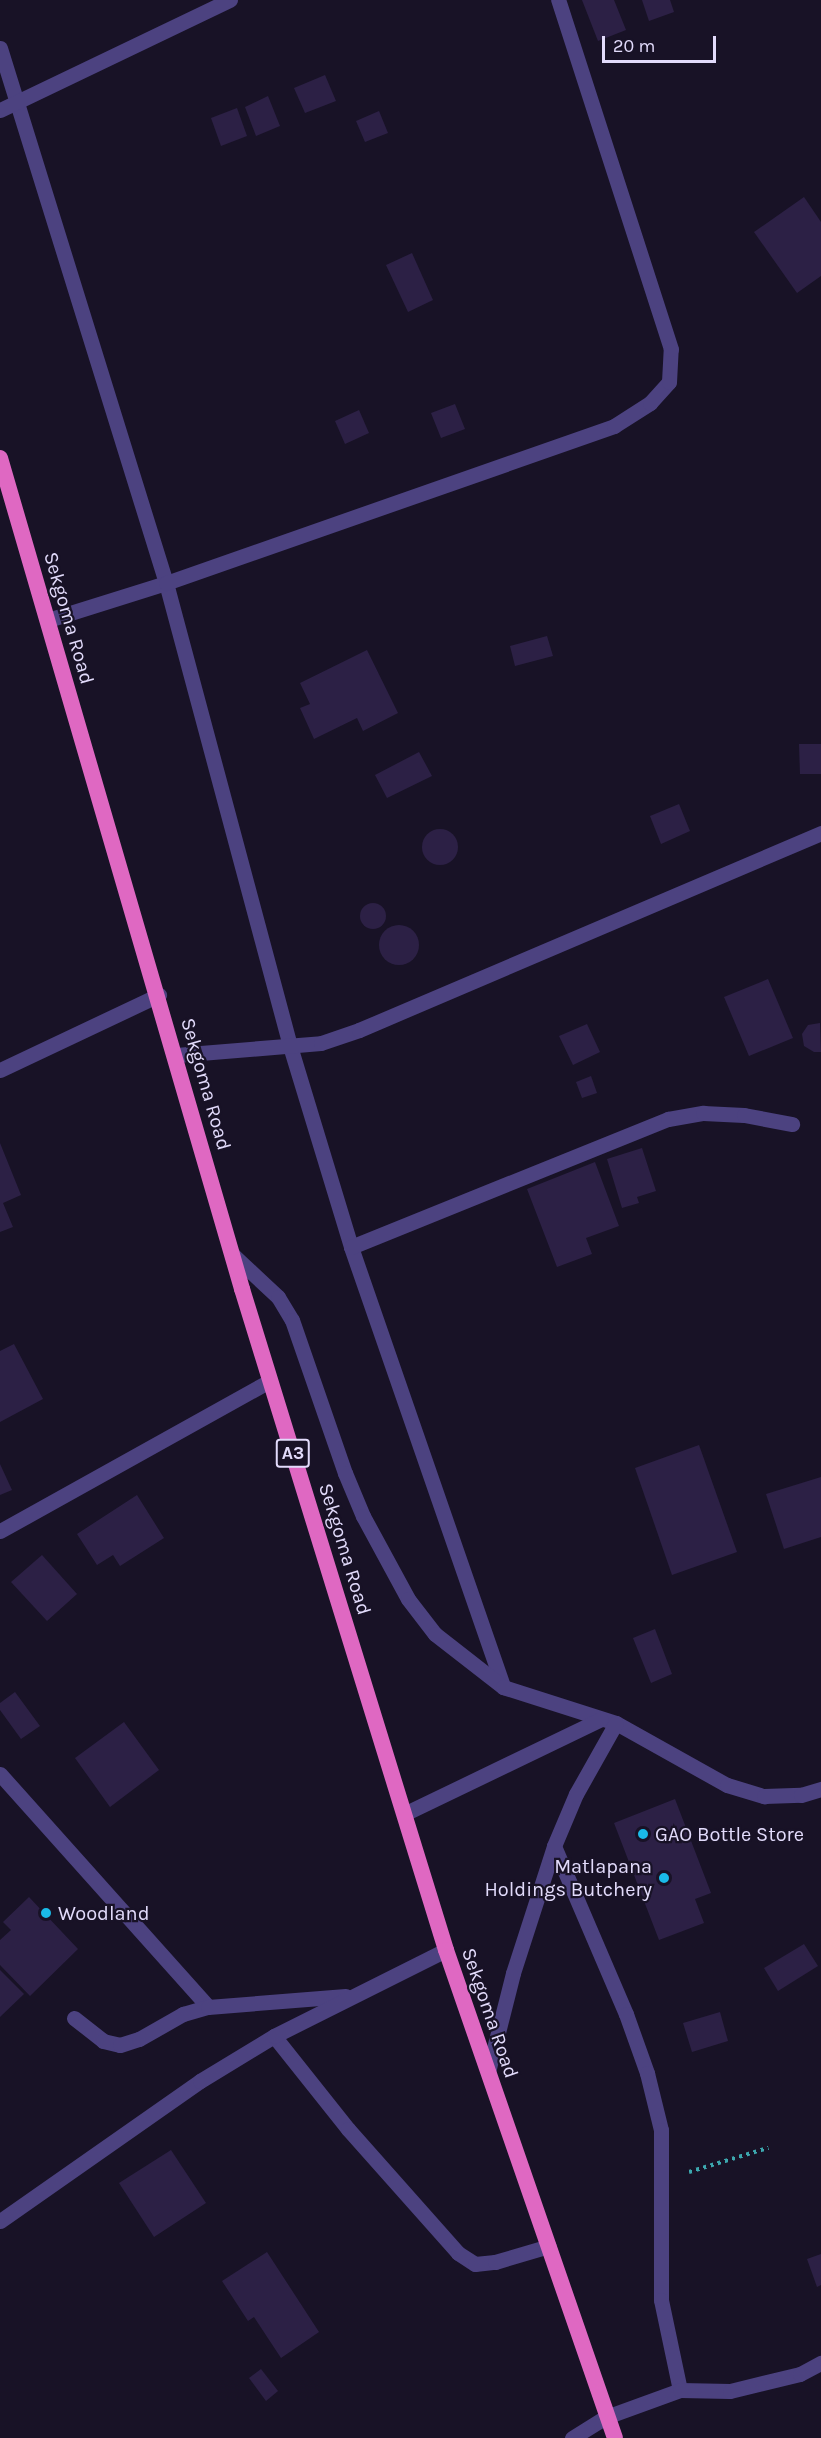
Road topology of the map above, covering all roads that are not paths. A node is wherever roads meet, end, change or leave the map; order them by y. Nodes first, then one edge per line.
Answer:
1 (230, 0) edge
2 (558, 0) edge
3 (0, 48) edge
4 (16, 103) junction
5 (0, 110) edge
6 (0, 458) edge
7 (166, 583) junction
8 (48, 620) junction
9 (821, 833) edge
10 (159, 995) junction
11 (290, 1046) junction
12 (176, 1055) junction
13 (0, 1070) edge
14 (792, 1124) dead end
15 (351, 1247) junction
16 (232, 1254) junction
17 (270, 1381) junction
18 (0, 1531) edge
19 (503, 1687) junction
20 (608, 1721) junction
21 (0, 1773) edge
22 (821, 1789) edge
23 (406, 1813) junction
24 (554, 1846) junction
25 (446, 1950) junction
26 (355, 1995) junction
27 (208, 2007) junction
28 (74, 2018) dead end
29 (274, 2036) junction
30 (488, 2072) junction
31 (0, 2221) edge
32 (549, 2247) junction
33 (821, 2363) edge
34 (680, 2390) junction
35 (606, 2416) junction
36 (572, 2438) edge
37 (615, 2438) edge

1 - 4 street
2 - 7 street
3 - 4 street
4 - 5 street
4 - 7 street
6 - 8 highway, Sekgoma Road / A3
7 - 8 street
7 - 11 street
8 - 10 highway, Sekgoma Road / A3
9 - 11 street
10 - 12 highway, Sekgoma Road / A3
10 - 13 street
11 - 12 street
11 - 15 street
12 - 16 highway, Sekgoma Road / A3
14 - 15 street
15 - 19 street
16 - 17 highway, Sekgoma Road / A3
16 - 19 street
17 - 18 street
17 - 23 highway, Sekgoma Road / A3
19 - 20 street
20 - 22 street
20 - 23 street
20 - 24 street
21 - 27 street
23 - 25 highway, Sekgoma Road / A3
24 - 30 street
24 - 34 street
25 - 26 street
25 - 30 highway, Sekgoma Road / A3
26 - 27 street
26 - 29 street
27 - 28 street
29 - 31 street
29 - 32 street
30 - 32 highway, Sekgoma Road / A3
32 - 35 highway, Sekgoma Road / A3
33 - 34 street
34 - 35 street
35 - 36 street
35 - 37 highway, Sekgoma Road / A3

